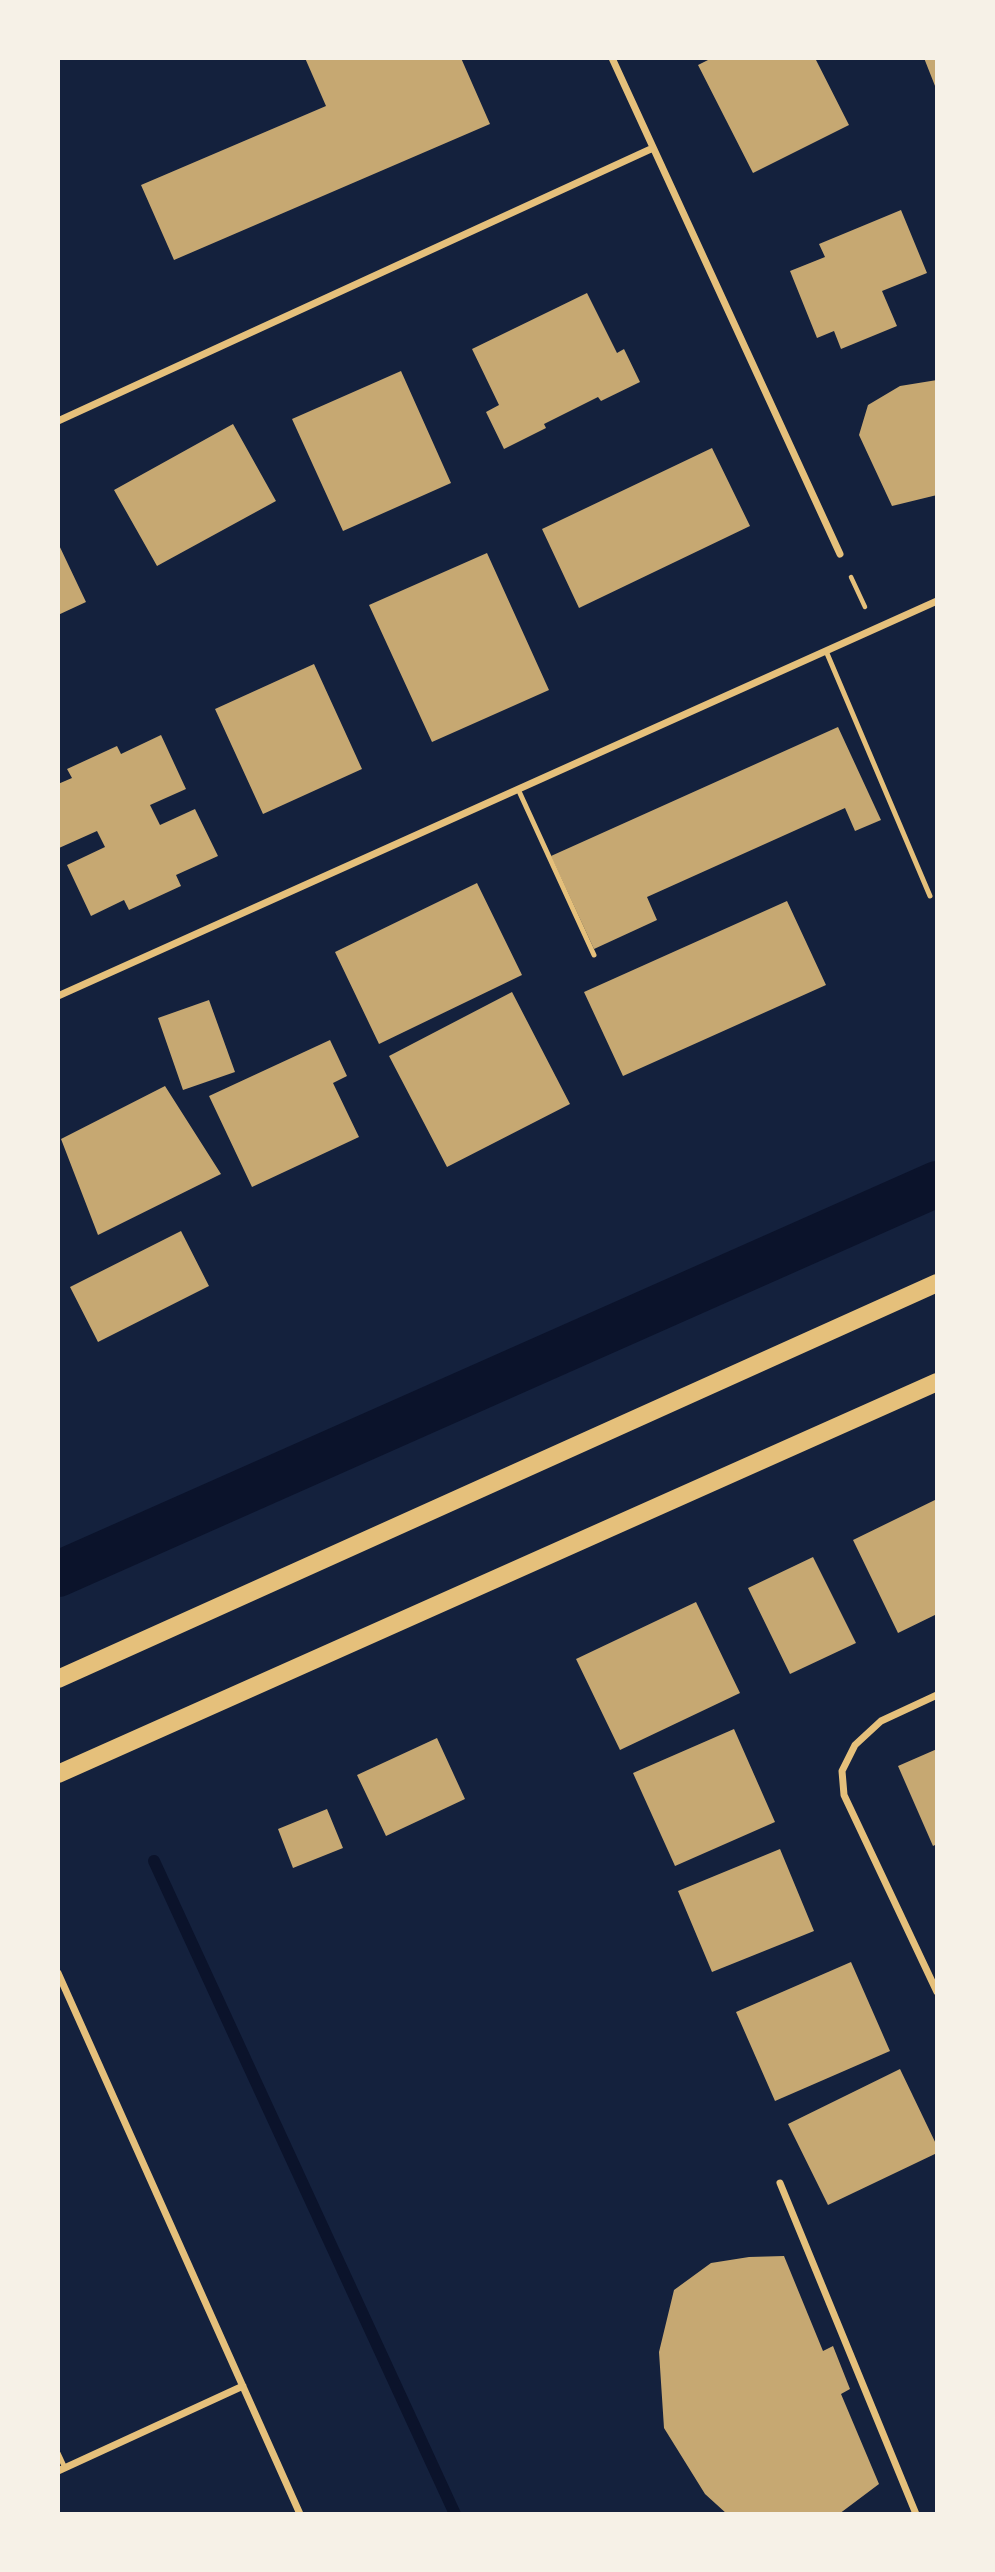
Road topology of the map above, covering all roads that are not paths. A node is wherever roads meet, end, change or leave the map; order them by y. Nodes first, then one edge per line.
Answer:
1 (612, 58) edge
2 (653, 148) junction
3 (58, 421) edge
4 (840, 554) road end
5 (937, 601) edge
6 (826, 651) junction
7 (518, 789) junction
8 (930, 896) dead end
9 (594, 955) dead end
10 (58, 996) edge
11 (937, 1283) edge
12 (937, 1382) edge
13 (58, 1679) edge
14 (937, 1695) edge
15 (58, 1774) edge
16 (58, 1973) edge
17 (937, 1992) edge
18 (780, 2183) dead end
19 (243, 2386) junction
20 (58, 2453) edge
21 (61, 2470) edge
22 (300, 2514) edge
23 (916, 2514) edge

1 - 2 street
2 - 3 street
2 - 4 street
5 - 6 street
6 - 7 street
6 - 8 lane
7 - 9 lane
7 - 10 street
11 - 13 main road
12 - 15 main road
14 - 17 street
16 - 19 street
18 - 23 street
19 - 21 street
19 - 22 street
20 - 21 lane

